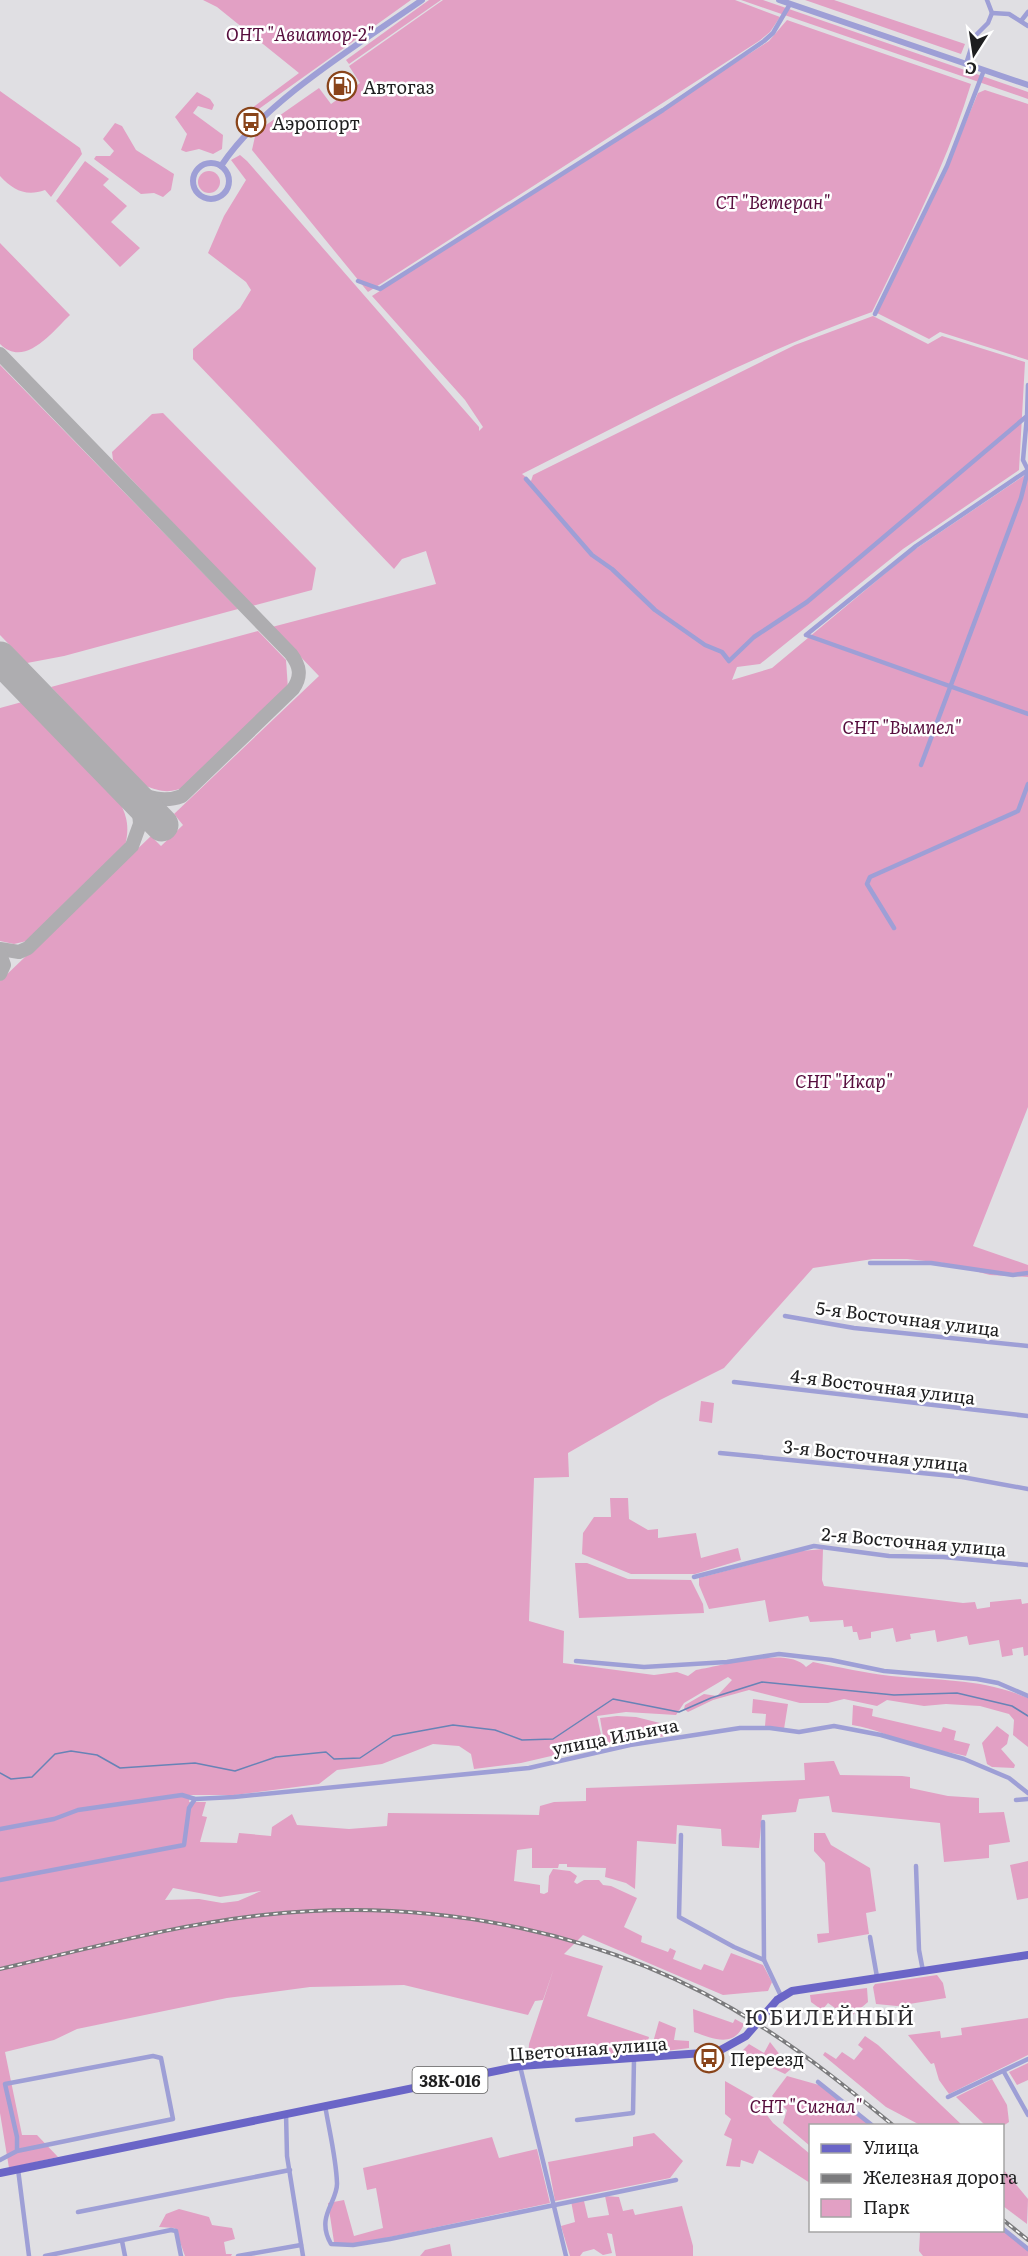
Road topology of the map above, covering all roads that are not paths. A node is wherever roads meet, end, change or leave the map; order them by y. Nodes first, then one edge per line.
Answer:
1 (422, 0) edge
2 (779, 0) edge
3 (987, 0) edge
4 (790, 4) junction
5 (1028, 12) edge
6 (992, 13) junction
7 (1021, 21) junction
8 (1028, 26) edge
9 (966, 64) junction
10 (984, 70) junction
11 (1028, 85) edge
12 (221, 166) junction
13 (358, 281) dead end
14 (875, 314) dead end
15 (1028, 385) edge
16 (1027, 416) edge
17 (1028, 470) edge
18 (525, 479) dead end
19 (950, 687) junction
20 (1028, 714) edge
21 (921, 765) dead end
22 (1028, 784) edge
23 (894, 928) dead end
24 (870, 1263) dead end
25 (1028, 1273) edge
26 (785, 1316) dead end
27 (1028, 1346) edge
28 (734, 1382) dead end
29 (1028, 1416) edge
30 (720, 1453) dead end
31 (1028, 1489) edge
32 (1028, 1565) edge
33 (694, 1577) dead end
34 (576, 1661) dead end
35 (1028, 1696) edge
36 (1028, 1793) edge
37 (195, 1799) junction
38 (1028, 1799) edge
39 (1016, 1800) dead end
40 (763, 1822) dead end
41 (0, 1829) edge
42 (681, 1835) dead end
43 (916, 1866) dead end
44 (0, 1880) edge
45 (870, 1937) dead end
46 (1028, 1955) edge
47 (765, 1960) junction
48 (923, 1971) junction
49 (877, 1977) junction
50 (781, 1996) junction
51 (634, 2059) junction
52 (1028, 2059) edge
53 (520, 2066) junction
54 (1004, 2072) junction
55 (818, 2082) dead end
56 (948, 2097) dead end
57 (325, 2105) junction
58 (286, 2113) junction
59 (1028, 2115) edge
60 (577, 2120) dead end
61 (870, 2124) edge
62 (17, 2151) junction
63 (9, 2157) junction
64 (0, 2160) edge
65 (15, 2170) junction
66 (290, 2170) junction
67 (0, 2173) edge
68 (676, 2180) dead end
69 (553, 2205) junction
70 (78, 2212) dead end
71 (1004, 2230) edge
72 (122, 2241) junction
73 (301, 2245) junction
74 (1028, 2249) edge
75 (29, 2256) edge
76 (45, 2256) edge
77 (125, 2256) edge
78 (181, 2256) edge
79 (238, 2256) edge
80 (303, 2256) edge
81 (566, 2256) edge

1 - 12 street
2 - 4 street
3 - 6 street
4 - 9 street
4 - 13 street
5 - 7 street
6 - 7 street
6 - 9 street
7 - 8 street
9 - 10 street
10 - 11 street
10 - 14 street
12 - 12 street
15 - 16 street
16 - 17 street
16 - 18 street
17 - 19 street
17 - 19 street
19 - 20 street
19 - 21 street
22 - 23 street
24 - 25 street
26 - 27 street, 5-я Восточная улица
28 - 29 street, 4-я Восточная улица
30 - 31 street, 3-я Восточная улица
32 - 33 street, 2-я Восточная улица
34 - 35 street
36 - 37 street, улица Ильича
37 - 41 street, улица Ильича
37 - 44 street
38 - 39 street
40 - 47 street
42 - 47 street
43 - 48 street
45 - 49 street
46 - 48 main road
47 - 50 street
48 - 49 main road
49 - 50 main road
50 - 51 main road, Цветочная улица / 38К-016
51 - 53 main road, Цветочная улица / 38К-016
51 - 60 street
52 - 54 street
53 - 57 main road, Цветочная улица / 38К-016
53 - 69 street
54 - 56 street
54 - 59 street
55 - 61 street
57 - 58 main road, Цветочная улица / 38К-016
57 - 69 street
58 - 65 main road, Цветочная улица / 38К-016
58 - 66 street
62 - 62 street
62 - 63 street
63 - 64 street
63 - 65 street
65 - 67 main road, 38К-016
65 - 75 street
66 - 70 street
66 - 73 street
68 - 69 street
69 - 81 street
71 - 74 street
72 - 76 street
72 - 77 street
72 - 78 street
73 - 79 street
73 - 80 street

